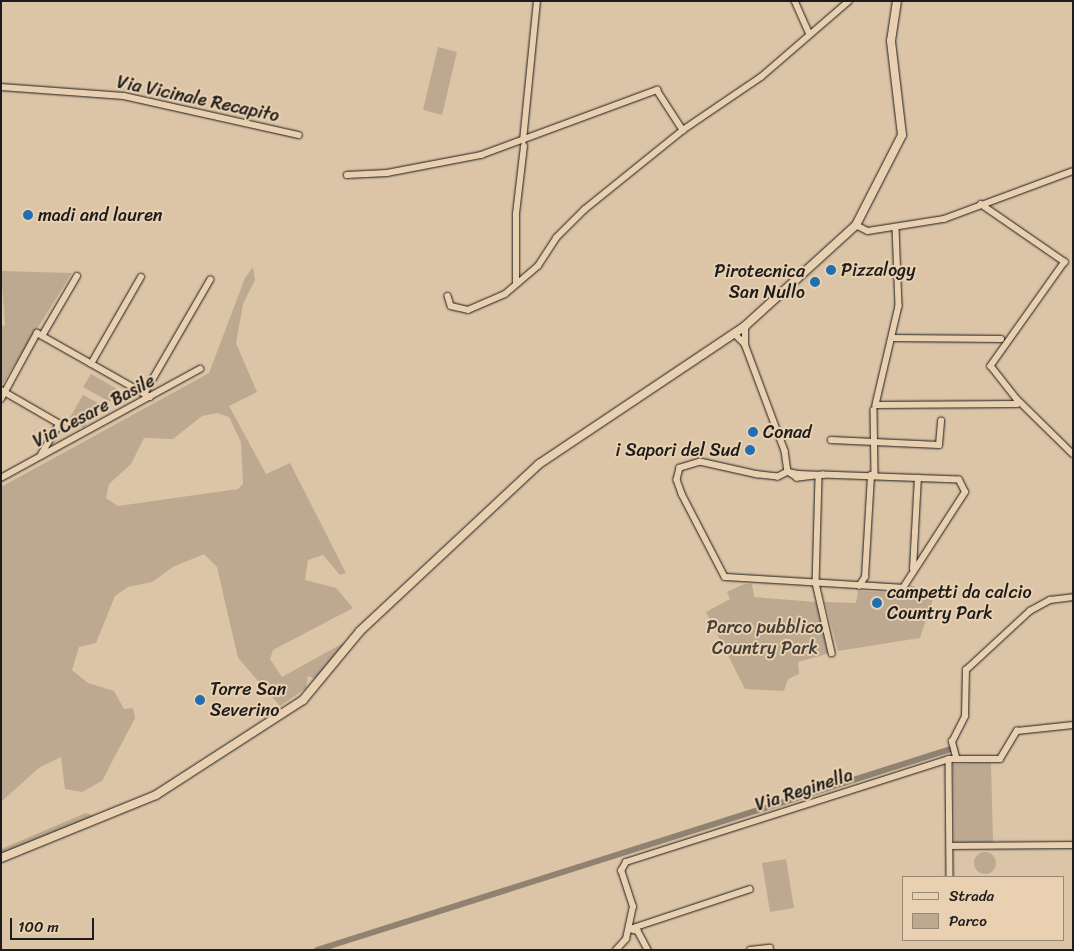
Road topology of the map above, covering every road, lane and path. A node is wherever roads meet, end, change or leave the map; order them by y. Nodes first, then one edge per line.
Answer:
1 (537, 1) edge
2 (795, 1) edge
3 (849, 1) edge
4 (897, 1) edge
5 (808, 32) junction
6 (1, 87) edge
7 (683, 130) junction
8 (300, 135) dead end
9 (523, 143) junction
10 (1073, 171) edge
11 (347, 175) dead end
12 (981, 204) junction
13 (856, 225) junction
14 (896, 228) junction
15 (76, 276) dead end
16 (141, 277) dead end
17 (210, 280) dead end
18 (516, 282) junction
19 (448, 296) dead end
20 (745, 326) junction
21 (734, 333) junction
22 (42, 336) junction
23 (892, 338) junction
24 (1001, 339) dead end
25 (745, 344) junction
26 (91, 364) junction
27 (200, 369) dead end
28 (3, 391) edge
29 (144, 394) junction
30 (150, 398) junction
31 (1, 399) edge
32 (1017, 404) dead end
33 (874, 410) dead end
34 (941, 420) dead end
35 (831, 440) dead end
36 (876, 442) junction
37 (1073, 454) edge
38 (41, 456) junction
39 (788, 472) junction
40 (873, 475) junction
41 (821, 477) junction
42 (1, 478) edge
43 (918, 478) junction
44 (913, 569) junction
45 (816, 583) junction
46 (859, 586) junction
47 (1073, 596) edge
48 (832, 653) dead end
49 (1073, 725) edge
50 (956, 755) junction
51 (949, 759) junction
52 (1073, 845) edge
53 (950, 846) junction
54 (1, 858) edge
55 (950, 876) edge
56 (750, 889) dead end
57 (630, 929) junction
58 (770, 948) dead end
59 (616, 950) edge
60 (648, 950) edge
61 (750, 950) edge

1 - 9 street
2 - 5 street
3 - 5 street
4 - 13 street
5 - 7 street
6 - 8 street, Via Vicinale Recapito
7 - 9 street
7 - 18 street
9 - 11 street
9 - 18 street
10 - 12 street
12 - 14 street
12 - 37 street
13 - 14 street
13 - 20 street
14 - 23 street
15 - 22 street
16 - 26 street
17 - 29 street
18 - 19 street
20 - 21 street
20 - 25 street
21 - 25 street
21 - 54 street
22 - 26 street
22 - 28 street
23 - 24 street
23 - 32 street
25 - 39 street
26 - 29 street
27 - 30 street, Via Cesare Basile
28 - 31 street
28 - 38 street
29 - 30 street
30 - 38 street, Via Cesare Basile
33 - 36 street
34 - 36 street
35 - 36 street
36 - 40 street
38 - 42 street, Via Cesare Basile
39 - 41 street
39 - 45 street
40 - 41 street
40 - 43 street
40 - 46 street
41 - 45 street
43 - 44 street
43 - 44 street
44 - 46 street
45 - 46 street
45 - 48 street
47 - 50 street
49 - 50 street, Via Reginella
50 - 51 street, Via Reginella
51 - 53 street
51 - 57 street, Via Reginella
52 - 53 street
53 - 55 street
56 - 57 street
57 - 59 street, Via Reginella
57 - 60 street
58 - 61 street

